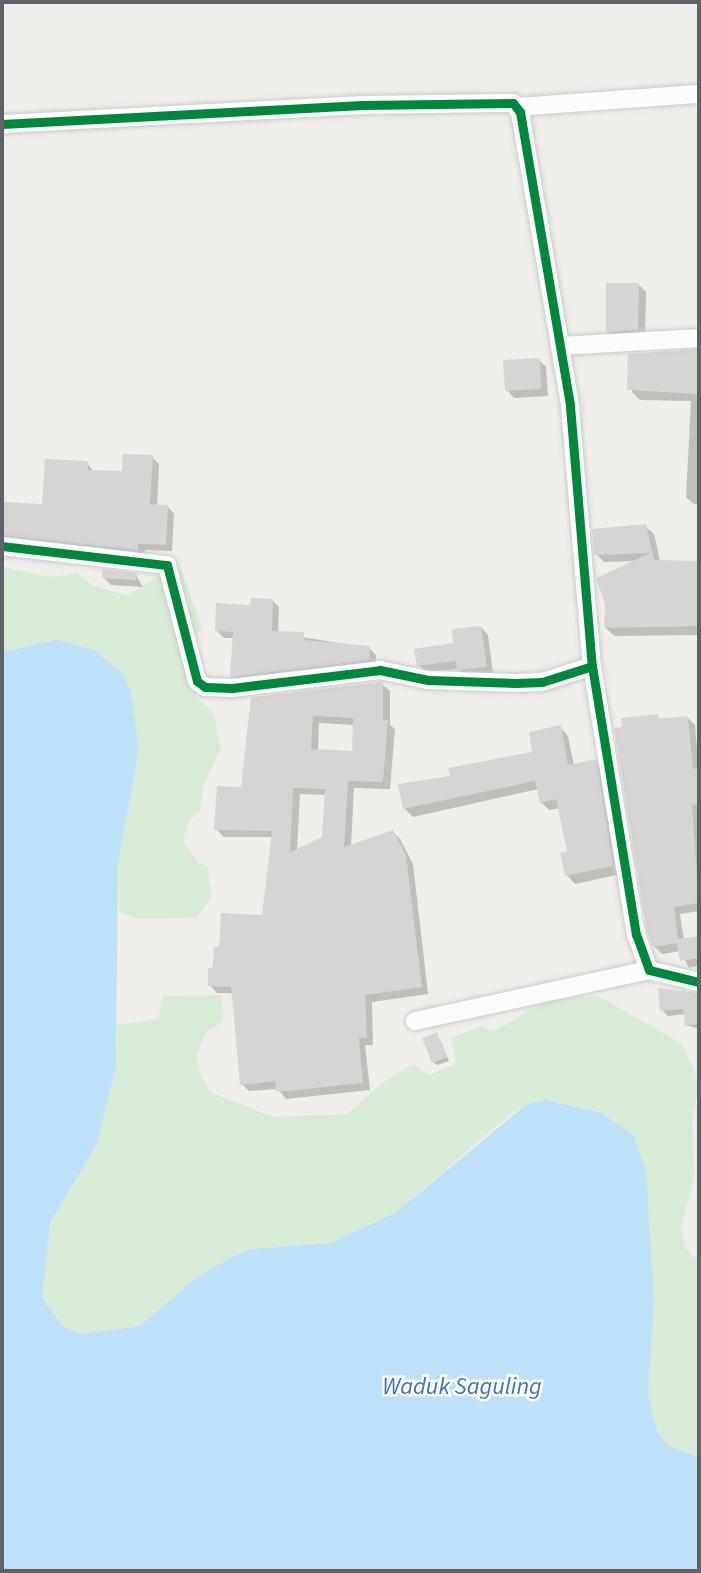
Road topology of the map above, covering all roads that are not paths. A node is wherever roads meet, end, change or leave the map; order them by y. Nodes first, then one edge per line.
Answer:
1 (699, 94) edge
2 (517, 107) junction
3 (2, 124) edge
4 (699, 338) edge
5 (559, 346) junction
6 (2, 546) edge
7 (592, 666) junction
8 (649, 970) junction
9 (699, 982) edge
10 (415, 1021) dead end

1 - 2 street
2 - 3 street
2 - 5 street
4 - 5 street
5 - 7 street
6 - 7 street
7 - 8 street
8 - 9 street
8 - 10 street

